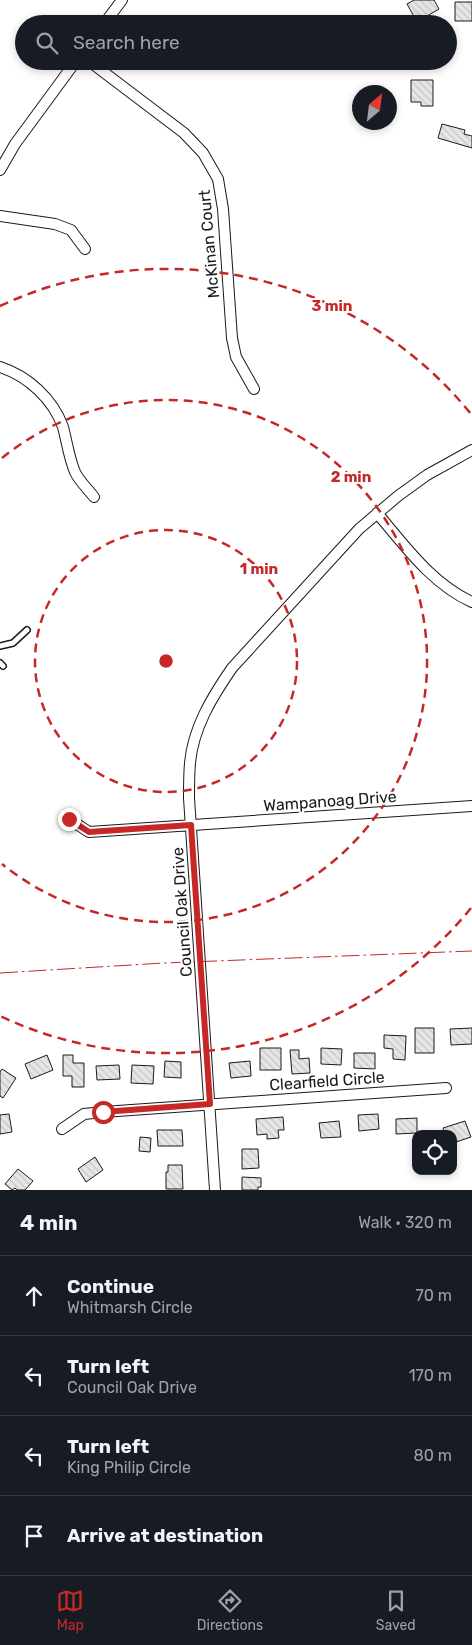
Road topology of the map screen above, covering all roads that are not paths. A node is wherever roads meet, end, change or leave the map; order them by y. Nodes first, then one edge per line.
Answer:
1 (122, 0) edge
2 (111, 15) edge
3 (69, 70) edge
4 (101, 70) edge
5 (0, 170) edge
6 (0, 216) edge
7 (85, 249) dead end
8 (0, 368) edge
9 (254, 388) dead end
10 (472, 450) edge
11 (94, 497) dead end
12 (377, 513) junction
13 (472, 602) edge
14 (28, 630) dead end
15 (0, 646) edge
16 (472, 806) edge
17 (69, 819) dead end
18 (191, 825) junction
19 (446, 1088) dead end
20 (210, 1104) junction
21 (62, 1129) dead end
22 (215, 1190) edge

1 - 2 street
3 - 5 street
4 - 9 street, McKinan Court
6 - 7 street
8 - 11 street
10 - 12 street, Council Oak Drive
12 - 13 street
12 - 18 street, Council Oak Drive
14 - 15 lane
16 - 18 street, Wampanoag Drive
17 - 18 street, Wampanoag Drive
18 - 20 street, Council Oak Drive
19 - 20 street, Clearfield Circle
20 - 21 street, Clearfield Circle
20 - 22 street, Council Oak Drive

